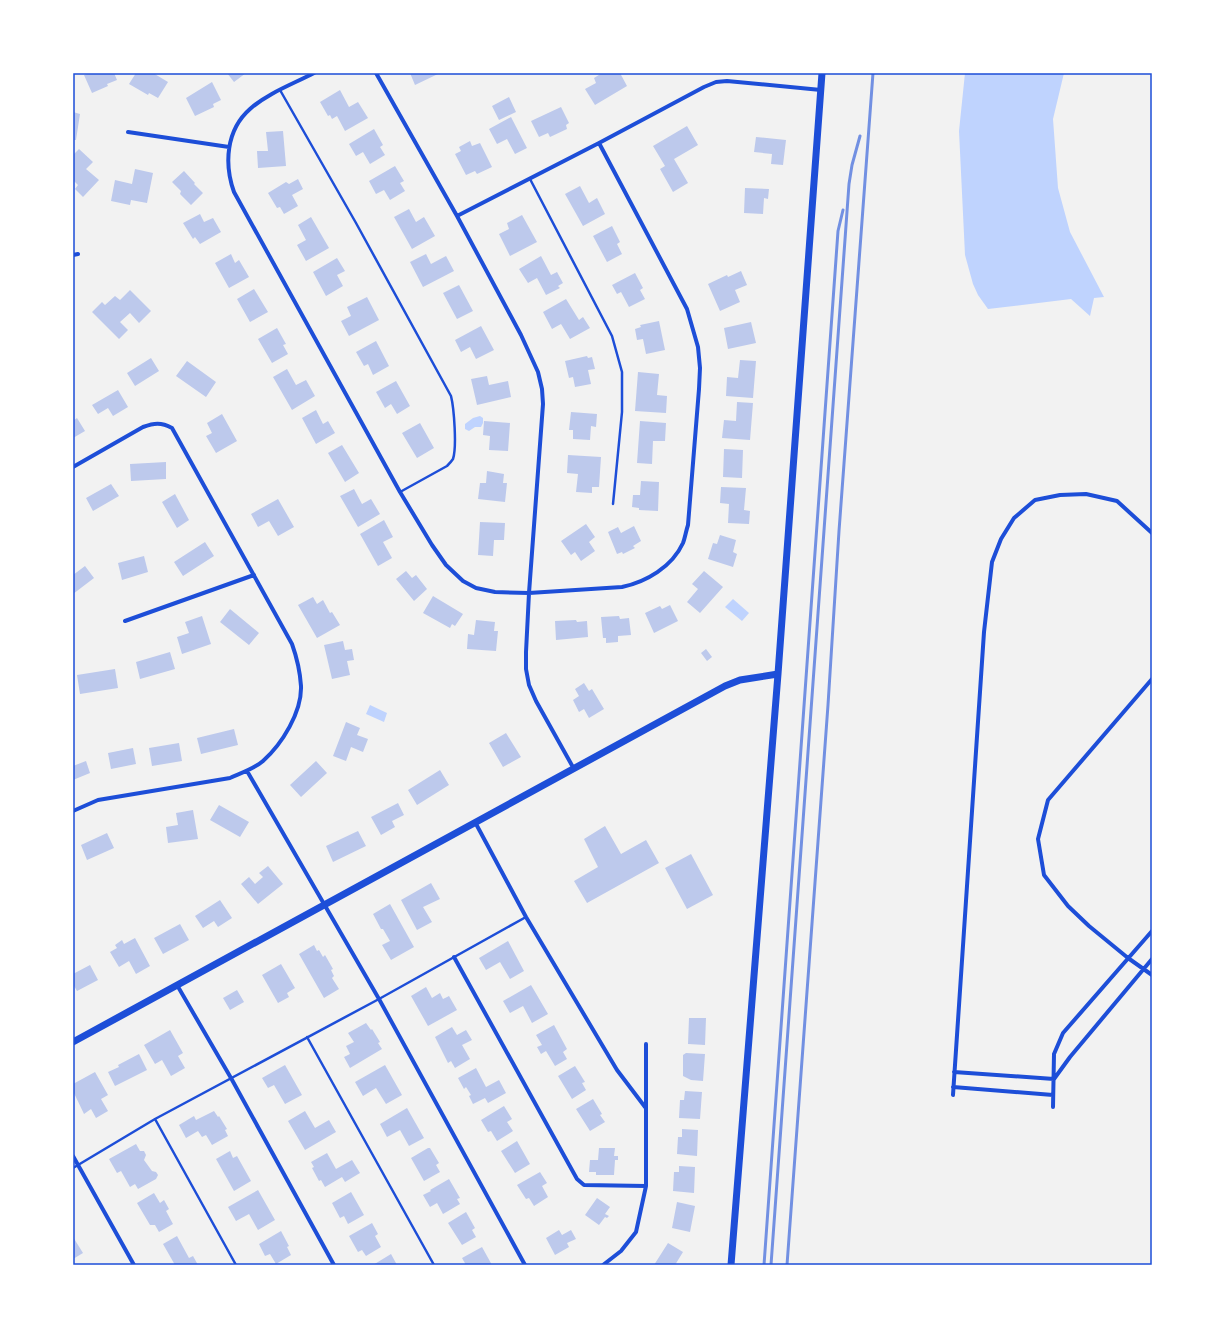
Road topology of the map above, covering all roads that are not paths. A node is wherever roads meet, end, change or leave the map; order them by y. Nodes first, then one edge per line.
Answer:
1 (314, 73) edge
2 (376, 73) edge
3 (822, 73) edge
4 (280, 90) junction
5 (821, 90) junction
6 (128, 132) dead end
7 (599, 143) junction
8 (229, 146) junction
9 (530, 178) junction
10 (457, 216) junction
11 (78, 254) dead end
12 (73, 255) edge
13 (73, 467) edge
14 (400, 492) junction
15 (613, 504) dead end
16 (1152, 532) edge
17 (254, 575) junction
18 (529, 593) junction
19 (125, 621) dead end
20 (778, 674) junction
21 (1152, 679) edge
22 (574, 769) junction
23 (247, 771) junction
24 (73, 811) edge
25 (475, 822) junction
26 (324, 904) junction
27 (526, 917) junction
28 (1152, 931) edge
29 (454, 957) junction
30 (1128, 958) junction
31 (1152, 959) edge
32 (1144, 969) junction
33 (1152, 975) edge
34 (177, 985) junction
35 (378, 999) junction
36 (307, 1037) junction
37 (73, 1042) edge
38 (646, 1044) dead end
39 (954, 1072) junction
40 (231, 1078) junction
41 (1054, 1079) junction
42 (953, 1087) junction
43 (953, 1095) dead end
44 (1053, 1095) junction
45 (645, 1107) junction
46 (1053, 1107) dead end
47 (155, 1120) junction
48 (73, 1156) edge
49 (78, 1165) junction
50 (73, 1168) edge
51 (646, 1186) junction
52 (134, 1265) edge
53 (236, 1265) edge
54 (334, 1265) edge
55 (434, 1265) edge
56 (525, 1265) edge
57 (603, 1265) edge
58 (731, 1265) edge

1 - 4 street
2 - 10 street
3 - 5 street
4 - 8 street
4 - 14 lane
5 - 7 street
5 - 20 street
6 - 8 street
7 - 9 street
7 - 18 street
8 - 14 street
9 - 10 street
9 - 15 lane
10 - 18 street
11 - 12 street
13 - 17 street
14 - 18 street
16 - 39 street
17 - 19 street
17 - 23 street
18 - 22 street
20 - 22 street
20 - 58 street
21 - 30 street
22 - 25 street
23 - 24 street
23 - 26 street
25 - 26 street
25 - 27 street
26 - 34 street
26 - 35 street
27 - 29 lane
27 - 45 street
28 - 30 street
29 - 35 lane
29 - 51 street
30 - 32 street
30 - 41 street
31 - 32 street
32 - 33 street
32 - 41 street
34 - 37 street
34 - 40 street
35 - 36 lane
35 - 56 street
36 - 40 lane
36 - 55 lane
38 - 45 street
39 - 41 street
39 - 42 street
40 - 47 lane
40 - 54 street
41 - 44 street
42 - 43 street
42 - 44 street
44 - 46 street
45 - 51 street
47 - 49 lane
47 - 53 lane
48 - 49 street
49 - 50 lane
49 - 52 street
51 - 57 street

